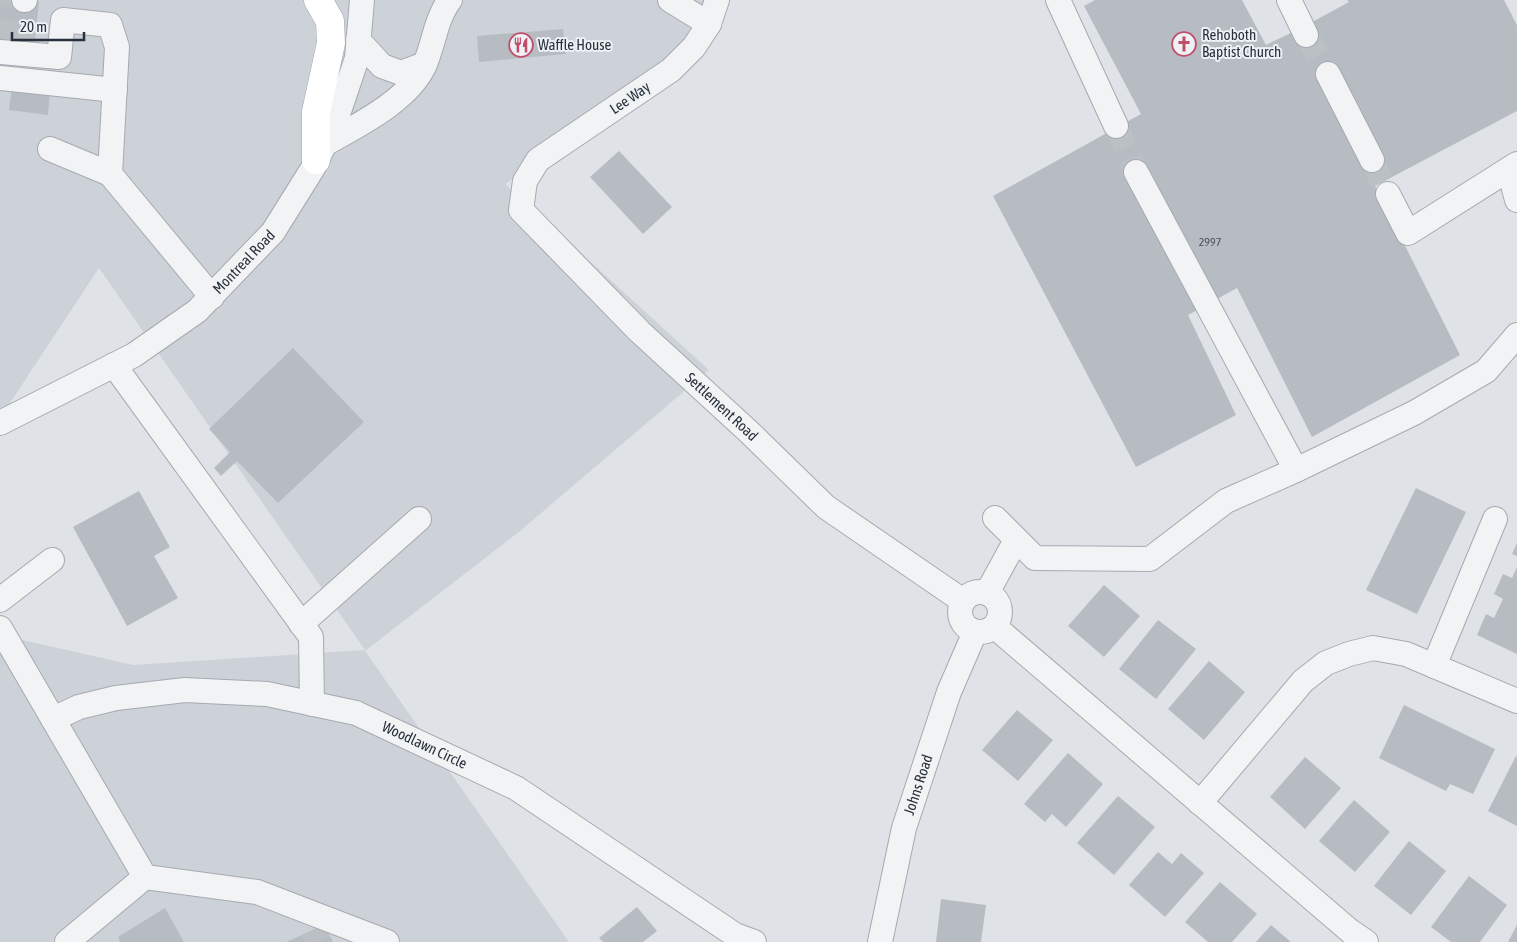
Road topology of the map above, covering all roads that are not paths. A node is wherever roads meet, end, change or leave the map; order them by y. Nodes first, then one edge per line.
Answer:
1 (318, 0) edge
2 (362, 0) edge
3 (450, 0) edge
4 (670, 0) edge
5 (716, 0) edge
6 (1058, 0) edge
7 (1289, 0) edge
8 (63, 10) edge
9 (709, 24) junction
10 (1306, 35) tunnel mouth
11 (358, 40) junction
12 (9, 49) edge
13 (425, 64) junction
14 (1328, 74) tunnel mouth
15 (0, 78) edge
16 (115, 90) junction
17 (1116, 126) tunnel mouth
18 (50, 149) dead end
19 (321, 152) junction
20 (1372, 160) tunnel mouth
21 (1513, 167) edge
22 (1136, 172) tunnel mouth
23 (110, 174) junction
24 (526, 180) joint
25 (1388, 194) tunnel mouth
26 (1517, 200) edge
27 (212, 297) junction
28 (1517, 335) edge
29 (114, 365) junction
30 (0, 423) edge
31 (1296, 470) junction
32 (995, 518) dead end
33 (419, 519) dead end
34 (1494, 519) dead end
35 (1016, 540) junction
36 (52, 560) dead end
37 (987, 592) junction
38 (0, 600) edge
39 (963, 601) junction
40 (301, 624) junction
41 (0, 628) edge
42 (985, 630) junction
43 (1434, 666) junction
44 (1517, 701) edge
45 (312, 704) junction
46 (53, 719) junction
47 (1200, 803) junction
48 (146, 877) junction
49 (301, 909) junction
50 (312, 930) tunnel mouth
51 (381, 941) edge
52 (67, 942) edge
53 (754, 942) edge
54 (880, 942) edge
55 (1366, 942) edge

1 - 19 main road
2 - 11 street, Montreal Road
3 - 13 street
4 - 9 street
5 - 9 street, Lee Way
6 - 17 street
7 - 10 street
8 - 12 street
8 - 16 street
9 - 24 street, Lee Way
11 - 13 street
11 - 19 street, Montreal Road
13 - 19 street
14 - 20 street
15 - 16 street
16 - 23 street
18 - 23 street
19 - 27 street, Montreal Road
21 - 25 street
21 - 26 street
22 - 31 street
23 - 27 street
24 - 39 street, Settlement Road
27 - 29 street, Montreal Road
28 - 31 street
29 - 30 street, Montreal Road
29 - 40 street
31 - 35 street
32 - 35 street
33 - 40 street
34 - 43 street
35 - 37 street
36 - 38 street
37 - 39 street
37 - 42 street
39 - 42 street
40 - 45 street
41 - 46 street
42 - 47 street
42 - 54 street, Johns Road
43 - 44 street
43 - 47 street
45 - 46 street, Woodlawn Circle
45 - 53 street, Woodlawn Circle
46 - 48 street
47 - 55 street
48 - 49 street
48 - 52 street
49 - 50 street
49 - 51 street

